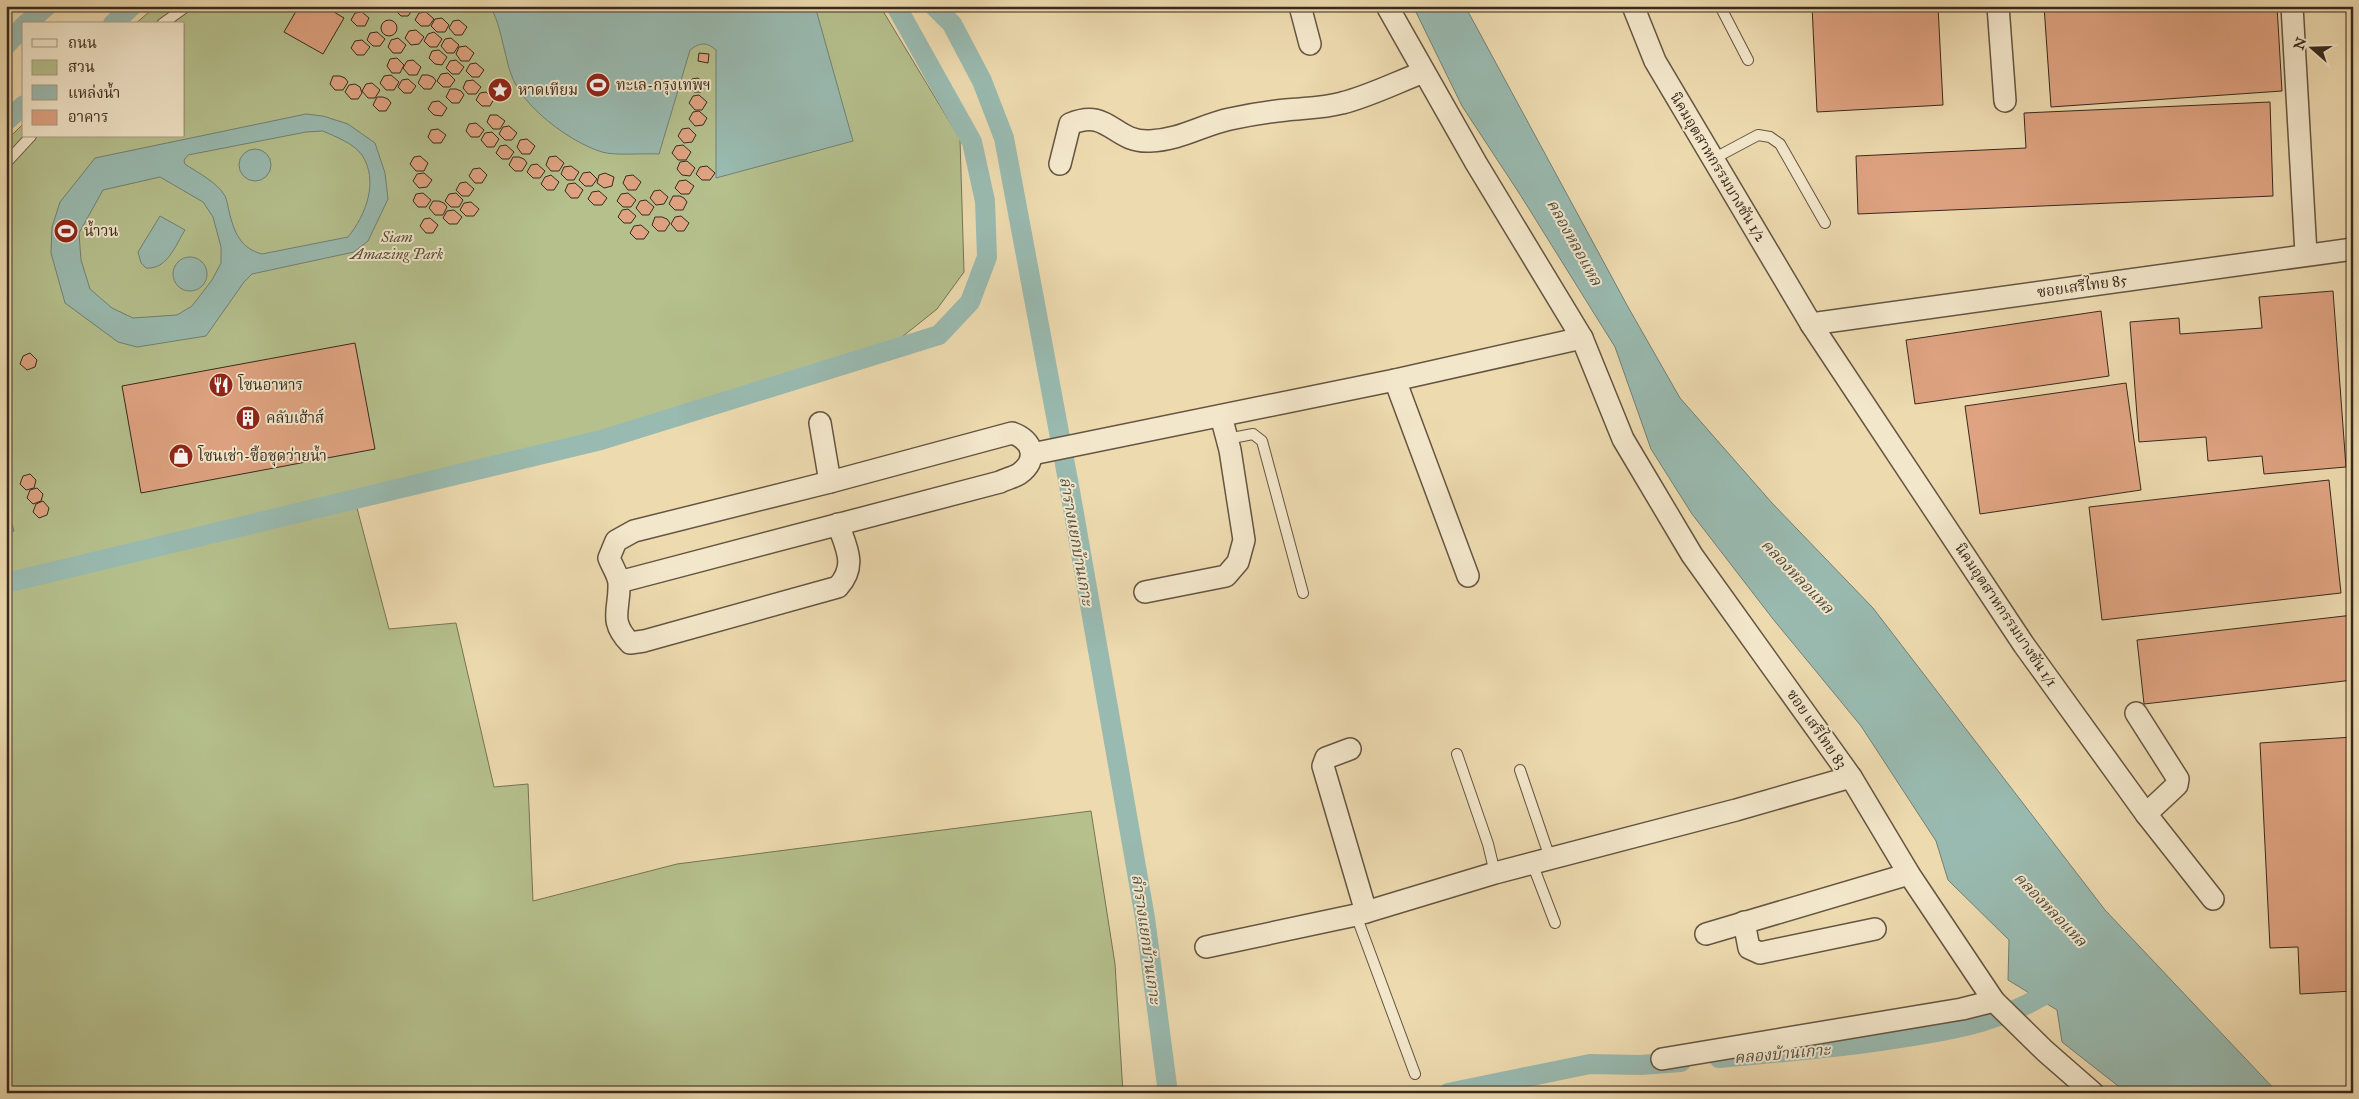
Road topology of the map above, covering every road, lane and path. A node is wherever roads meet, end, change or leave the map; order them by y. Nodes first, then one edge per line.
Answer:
1 (187, 6) edge
2 (1300, 6) edge
3 (1387, 6) edge
4 (1633, 6) edge
5 (1720, 6) edge
6 (1998, 6) edge
7 (2292, 6) edge
8 (165, 22) edge
9 (1310, 44) dead end
10 (1748, 60) dead end
11 (1424, 72) junction
12 (2005, 101) dead end
13 (30, 138) edge
14 (1713, 159) junction
15 (6, 163) edge
16 (1060, 164) dead end
17 (1825, 223) dead end
18 (2353, 249) edge
19 (2306, 254) junction
20 (1811, 324) junction
21 (1582, 338) junction
22 (1395, 380) junction
23 (1221, 416) junction
24 (820, 422) dead end
25 (1227, 440) junction
26 (1041, 452) junction
27 (830, 482) junction
28 (838, 524) junction
29 (1468, 576) dead end
30 (619, 582) junction
31 (1145, 592) dead end
32 (1303, 593) dead end
33 (2136, 713) dead end
34 (1350, 749) dead end
35 (1458, 754) dead end
36 (1520, 770) dead end
37 (1851, 777) junction
38 (2146, 814) junction
39 (1541, 861) junction
40 (1495, 873) junction
41 (1909, 874) junction
42 (2213, 899) dead end
43 (1361, 914) junction
44 (1744, 922) junction
45 (1555, 923) dead end
46 (1875, 929) dead end
47 (1706, 934) dead end
48 (1206, 947) dead end
49 (1999, 1005) junction
50 (1662, 1060) dead end
51 (1415, 1074) dead end
52 (2092, 1093) edge

1 - 8 lane
2 - 9 street
3 - 11 street, ซอย เสรีไทย 83
4 - 14 street, นิคมอุตสาหกรรมบางชัน 1/2
5 - 10 lane
6 - 12 street
7 - 19 street
11 - 16 street
11 - 21 street, ซอย เสรีไทย 83
13 - 15 lane
14 - 17 lane
14 - 20 street, นิคมอุตสาหกรรมบางชัน 1/2
18 - 19 street, ซอยเสรีไทย 85
19 - 20 street, ซอยเสรีไทย 85
20 - 38 street, นิคมอุตสาหกรรมบางชัน 1/1
21 - 22 street
21 - 37 street, ซอย เสรีไทย 83
22 - 23 street
22 - 29 street
23 - 25 street
23 - 26 street
24 - 27 street
25 - 31 street
25 - 32 lane
26 - 27 street
26 - 28 street
27 - 30 street
28 - 30 street
28 - 30 street
33 - 38 street
34 - 43 street
35 - 40 lane
36 - 39 lane
37 - 39 street
37 - 41 street, ซอย เสรีไทย 83
38 - 42 street, นิคมอุตสาหกรรมบางชัน 1/1
39 - 40 street
39 - 45 lane
40 - 43 street
41 - 44 street
41 - 49 street, ซอย เสรีไทย 83
43 - 48 street
43 - 51 lane
44 - 46 street
44 - 47 street
49 - 50 street
49 - 52 street, ซอย เสรีไทย 83

